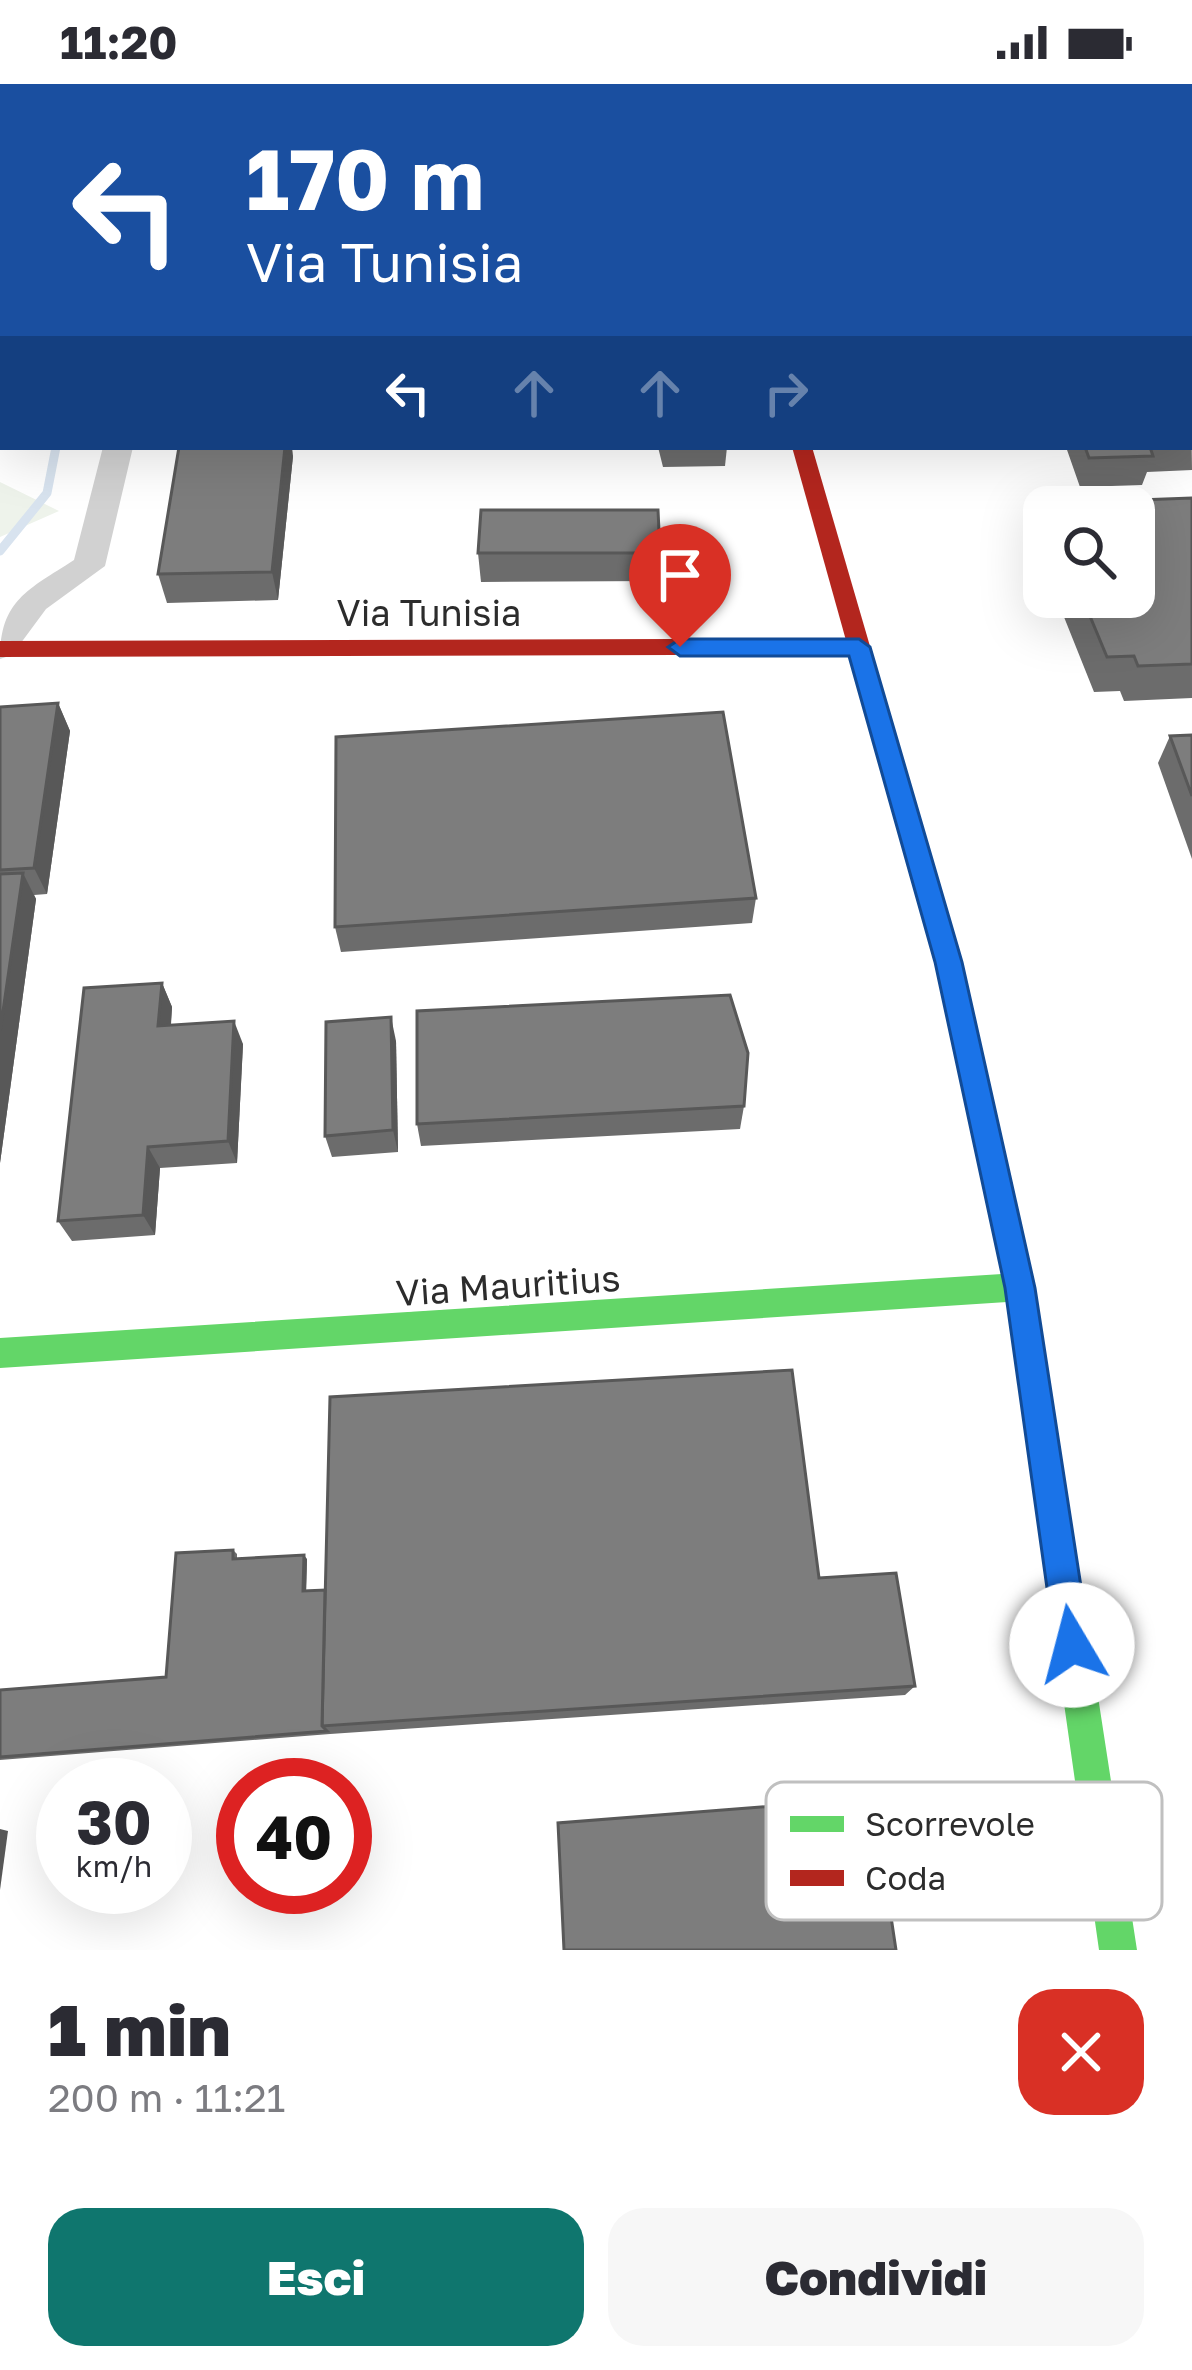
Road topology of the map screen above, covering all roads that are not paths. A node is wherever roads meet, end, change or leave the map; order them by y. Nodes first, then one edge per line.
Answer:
1 (117, 450) edge
2 (803, 450) edge
3 (859, 647) junction
4 (0, 648) edge
5 (1020, 1288) junction
6 (0, 1354) edge
7 (1093, 1782) edge
8 (1114, 1920) edge
9 (1118, 1950) edge

1 - 4 street
2 - 3 street
3 - 4 street, Via Tunisia
3 - 5 street
5 - 6 street, Via Mauritius
5 - 7 street
8 - 9 street

